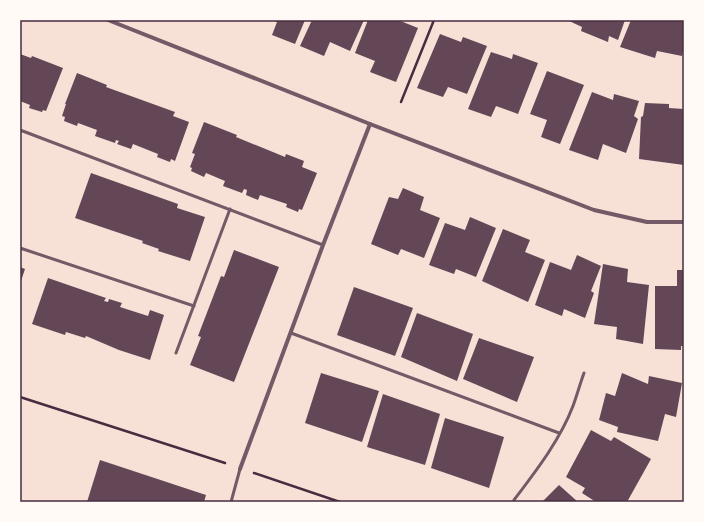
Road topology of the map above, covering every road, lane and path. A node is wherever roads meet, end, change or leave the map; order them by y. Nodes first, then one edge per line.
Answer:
1 (108, 20) edge
2 (434, 20) edge
3 (401, 102) dead end
4 (370, 124) junction
5 (20, 130) edge
6 (230, 209) junction
7 (684, 222) edge
8 (323, 245) junction
9 (20, 248) edge
10 (194, 306) junction
11 (290, 333) junction
12 (176, 353) dead end
13 (584, 373) dead end
14 (20, 397) edge
15 (559, 434) junction
16 (226, 464) dead end
17 (240, 469) joint
18 (259, 475) dead end
19 (514, 500) dead end
20 (231, 502) edge
21 (340, 502) edge

1 - 4 street
2 - 3 path
4 - 7 street
4 - 8 street
5 - 6 lane
6 - 8 lane
6 - 10 lane
8 - 11 street
9 - 10 lane
10 - 12 lane
11 - 15 lane
11 - 17 street
13 - 15 lane
14 - 16 path
15 - 19 lane
17 - 20 lane
18 - 21 path

